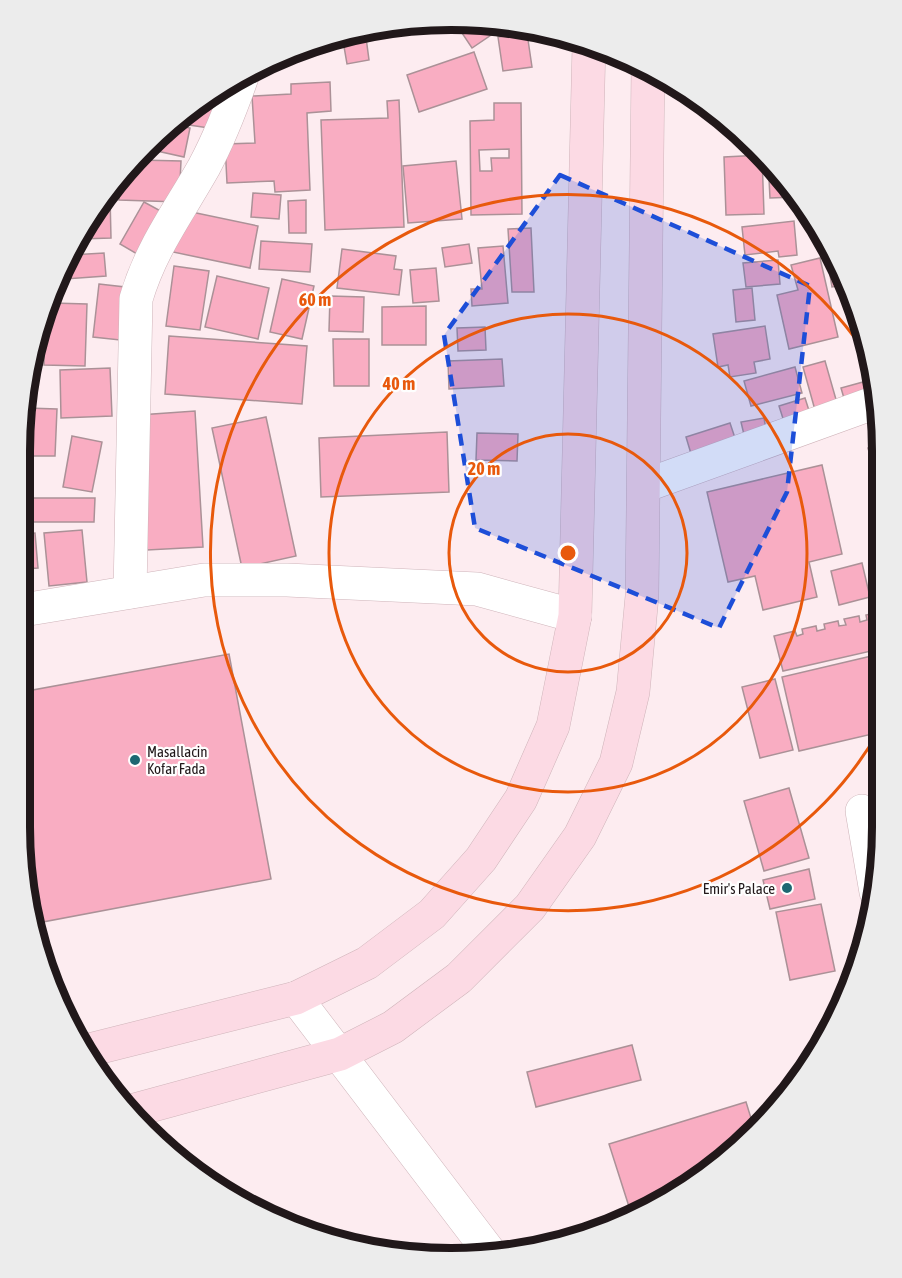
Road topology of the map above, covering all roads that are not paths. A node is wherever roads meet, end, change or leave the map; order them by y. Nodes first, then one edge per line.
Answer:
1 (588, 53) edge
2 (648, 79) edge
3 (239, 87) edge
4 (869, 405) edge
5 (644, 486) junction
6 (130, 592) junction
7 (30, 609) edge
8 (576, 616) junction
9 (862, 812) dead end
10 (870, 860) edge
11 (296, 998) junction
12 (93, 1049) edge
13 (340, 1054) junction
14 (138, 1109) edge
15 (485, 1246) edge

1 - 8 main road
2 - 5 main road
3 - 6 street
4 - 5 street
5 - 13 main road
6 - 7 street
6 - 8 street
8 - 11 main road
9 - 10 street
11 - 12 main road
11 - 13 street
13 - 14 main road
13 - 15 street

